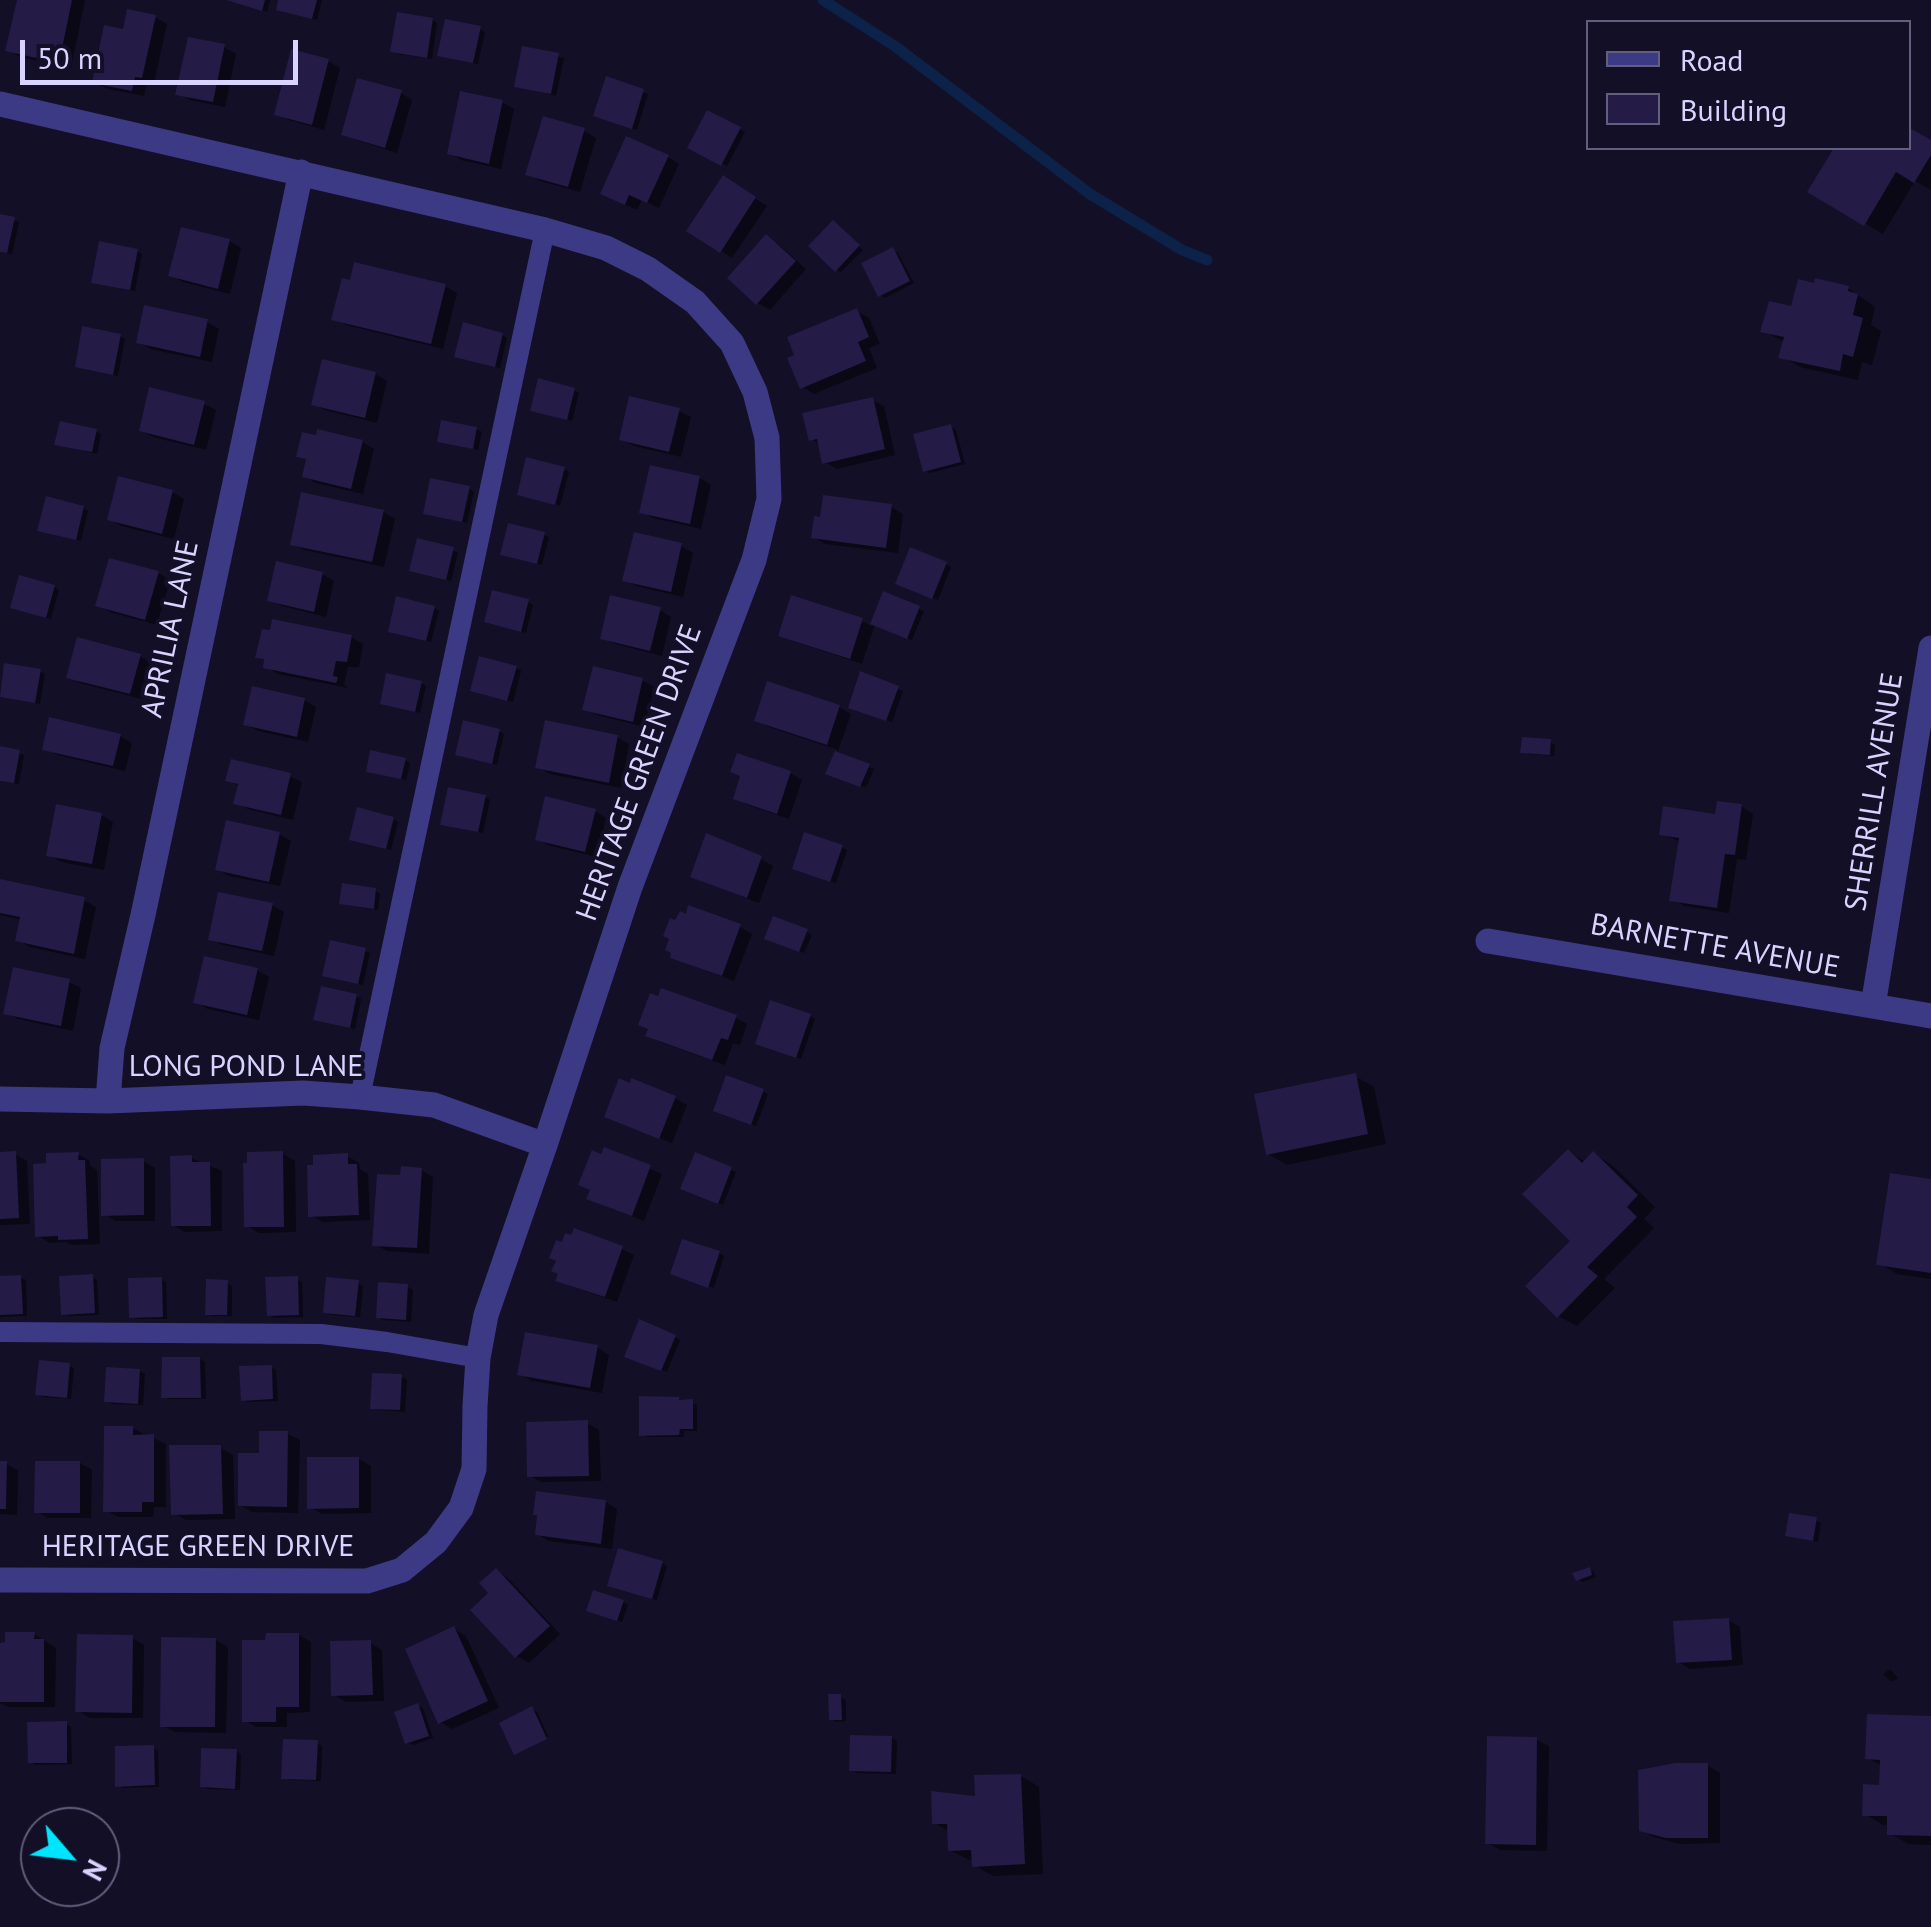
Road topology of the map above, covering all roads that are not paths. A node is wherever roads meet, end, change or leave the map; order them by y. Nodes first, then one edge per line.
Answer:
1 (0, 104) edge
2 (301, 172) junction
3 (545, 230) junction
4 (1931, 648) edge
5 (1488, 941) dead end
6 (1873, 1006) junction
7 (1931, 1016) edge
8 (360, 1097) junction
9 (0, 1099) edge
10 (108, 1100) junction
11 (546, 1145) junction
12 (0, 1332) edge
13 (478, 1358) junction
14 (0, 1580) edge

1 - 2 street, HERITAGE GREEN DRIVE
2 - 3 street, HERITAGE GREEN DRIVE
2 - 10 street, APRILIA LANE
3 - 8 lane
3 - 11 street, HERITAGE GREEN DRIVE
4 - 6 street, SHERRILL AVENUE
5 - 6 street, BARNETTE AVENUE
6 - 7 street, BARNETTE AVENUE
8 - 10 street, LONG POND LANE
8 - 11 street, LONG POND LANE
9 - 10 street, LONG POND LANE
11 - 13 street, HERITAGE GREEN DRIVE
12 - 13 lane
13 - 14 street, HERITAGE GREEN DRIVE

